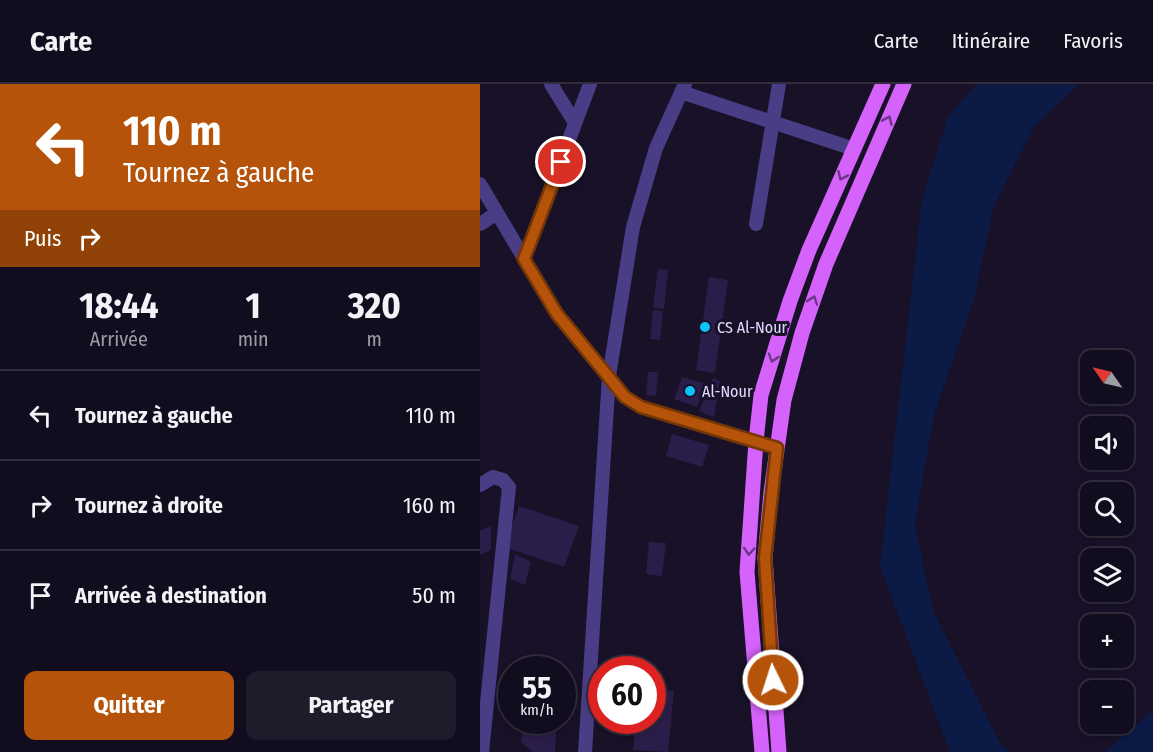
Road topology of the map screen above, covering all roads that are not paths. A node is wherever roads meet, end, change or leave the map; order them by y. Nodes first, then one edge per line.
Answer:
1 (550, 84) edge
2 (590, 84) edge
3 (779, 84) edge
4 (883, 84) edge
5 (904, 84) edge
6 (683, 88) edge
7 (773, 121) junction
8 (575, 123) junction
9 (854, 149) junction
10 (480, 184) edge
11 (497, 213) junction
12 (480, 224) edge
13 (756, 224) dead end
14 (524, 259) junction
15 (609, 376) junction
16 (756, 441) junction
17 (777, 448) junction
18 (480, 485) edge
19 (482, 752) edge
20 (585, 752) edge
21 (762, 752) edge
22 (778, 752) edge

1 - 8 street
2 - 8 street
3 - 7 street
4 - 9 main road
17 -> 5 main road
6 - 7 street
6 - 15 street
7 - 9 street
7 - 13 street
8 - 14 street
9 -> 16 main road
10 - 11 street
11 - 12 street
11 - 14 street
14 - 15 street
15 - 16 street
15 - 20 street
16 - 17 street
16 -> 21 main road
17 - 22 main road
18 - 19 street

